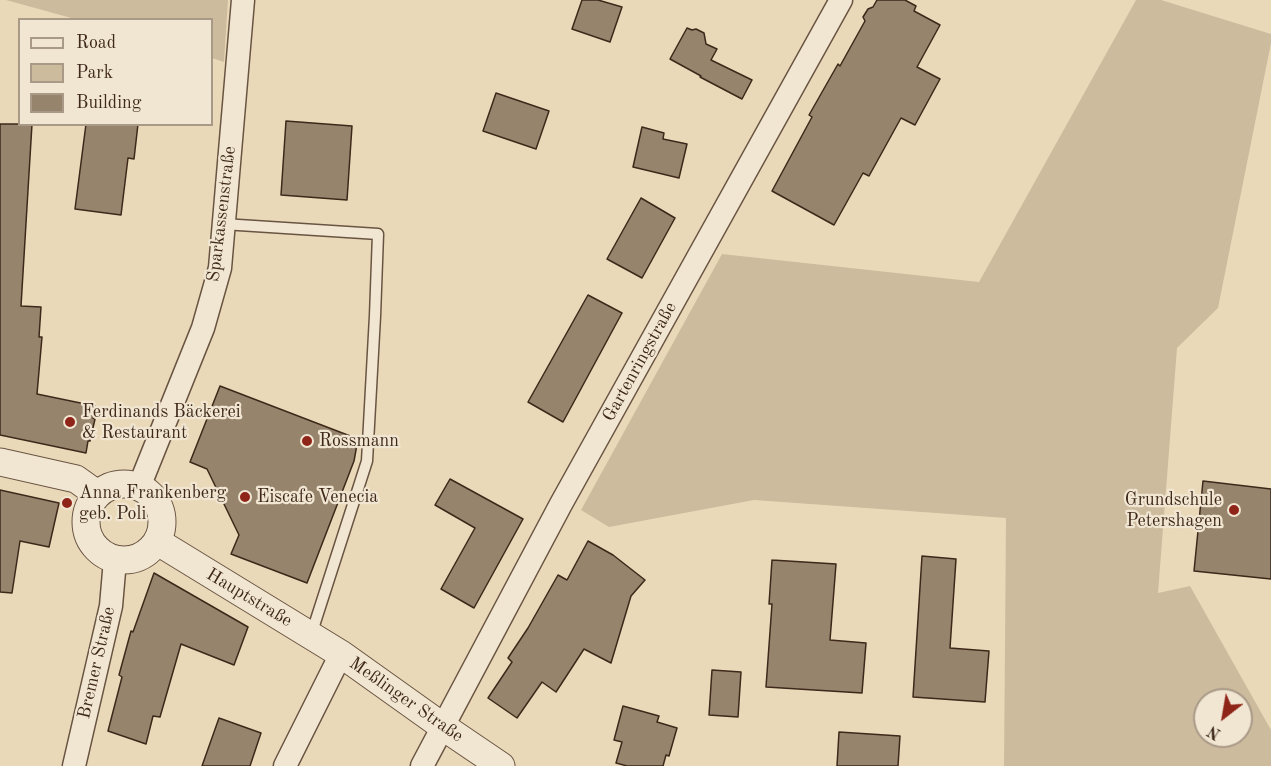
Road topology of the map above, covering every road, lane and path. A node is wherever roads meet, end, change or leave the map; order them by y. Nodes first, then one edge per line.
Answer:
1 (243, 0) edge
2 (841, 0) edge
3 (224, 224) junction
4 (0, 462) edge
5 (139, 488) junction
6 (98, 494) junction
7 (158, 542) junction
8 (115, 560) junction
9 (311, 636) junction
10 (341, 654) junction
11 (442, 726) junction
12 (74, 766) edge
13 (285, 766) edge
14 (422, 766) edge
15 (501, 766) edge

1 - 3 street, Sparkassenstraße
2 - 11 street, Gartenringstraße
3 - 5 street, Sparkassenstraße
3 - 9 lane
4 - 6 street
5 - 6 street
5 - 7 street
6 - 8 street
7 - 8 street
7 - 9 street, Hauptstraße
8 - 12 street, Bremer Straße
9 - 10 street, Hauptstraße
10 - 11 street, Meßlinger Straße
10 - 13 street
11 - 14 street, Gartenringstraße
11 - 15 street, Meßlinger Straße

